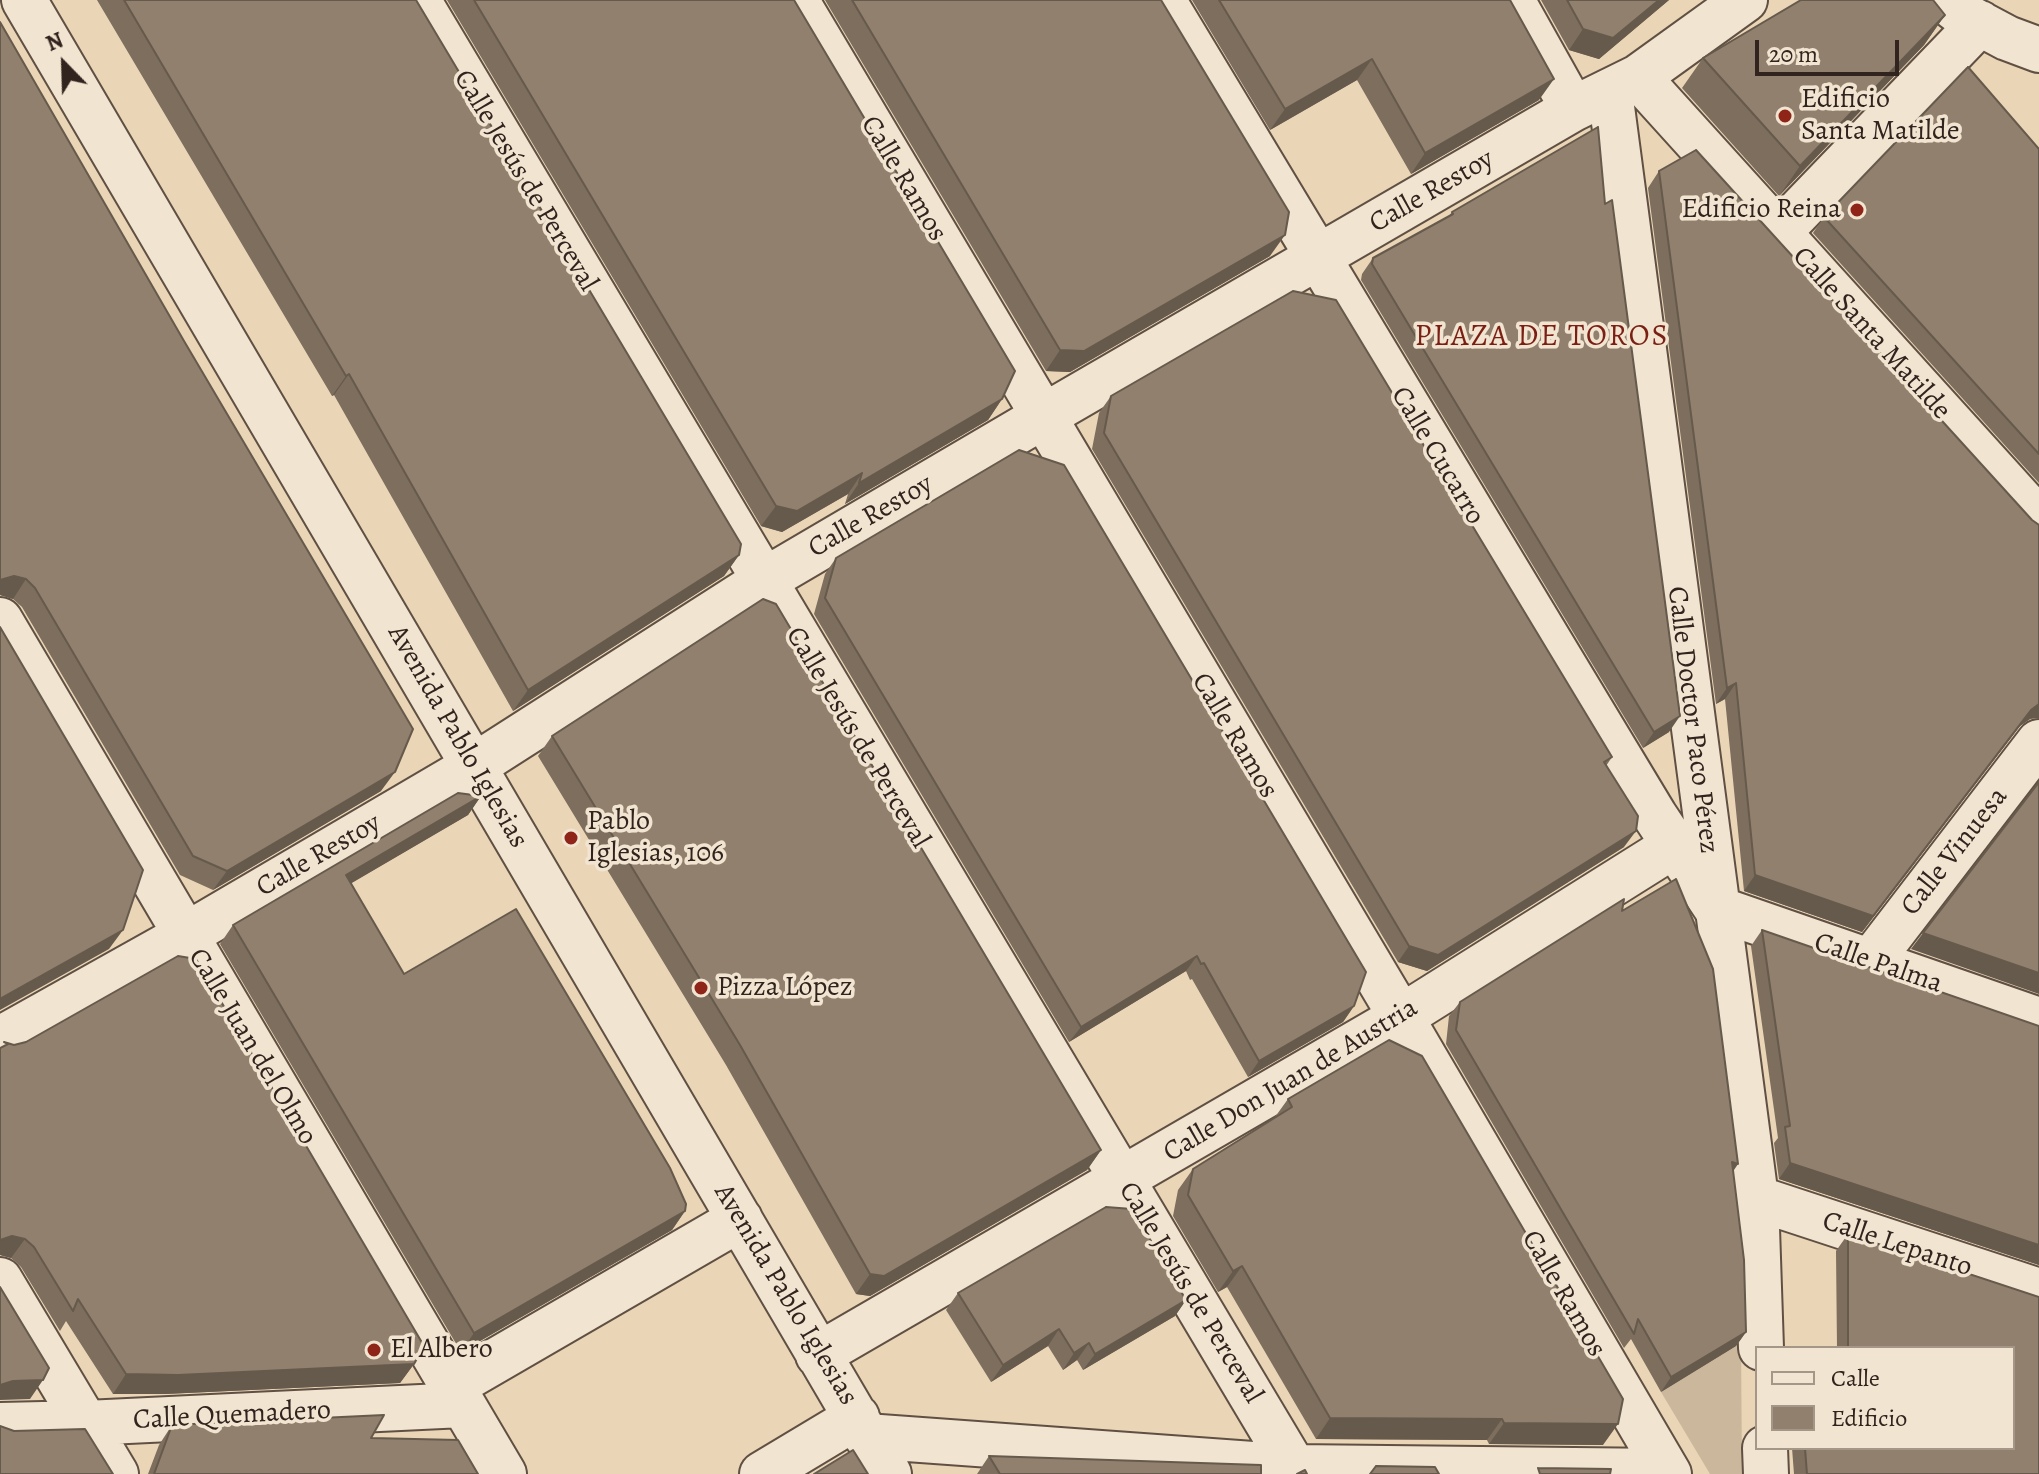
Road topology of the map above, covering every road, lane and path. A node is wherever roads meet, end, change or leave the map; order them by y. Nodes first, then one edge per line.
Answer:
1 (24, 0) edge
2 (418, 0) edge
3 (796, 0) edge
4 (1163, 0) edge
5 (1512, 0) edge
6 (1745, 0) edge
7 (1944, 0) edge
8 (1980, 23) junction
9 (2039, 50) edge
10 (1607, 93) junction
11 (1779, 232) junction
12 (1318, 258) junction
13 (1044, 416) junction
14 (2039, 520) edge
15 (763, 581) junction
16 (0, 620) edge
17 (2039, 742) edge
18 (474, 766) junction
19 (1675, 845) junction
20 (1716, 908) junction
21 (186, 935) junction
22 (1870, 962) junction
23 (1401, 1017) junction
24 (2039, 1020) edge
25 (0, 1039) edge
26 (1122, 1180) junction
27 (1756, 1198) junction
28 (740, 1219) junction
29 (0, 1280) edge
30 (2039, 1291) edge
31 (1761, 1346) edge
32 (818, 1355) junction
33 (458, 1395) junction
34 (86, 1423) junction
35 (0, 1425) edge
36 (862, 1426) junction
37 (1765, 1450) edge
38 (1296, 1470) edge
39 (1667, 1472) edge
40 (116, 1474) edge
41 (504, 1474) edge
42 (762, 1474) edge
43 (889, 1474) edge
44 (1766, 1474) edge

1 - 18 street, Avenida Pablo Iglesias
2 - 15 street, Calle Jesús de Perceval
3 - 13 street, Calle Ramos
4 - 12 street, Calle Cucarro
5 - 10 street
6 - 10 street, Calle Restoy
7 - 8 street
8 - 9 street
8 - 11 street
10 - 11 street, Calle Santa Matilde
10 - 12 street, Calle Restoy
10 - 20 street, Calle Doctor Paco Pérez
11 - 14 street, Calle Santa Matilde
12 - 13 street, Calle Restoy
12 - 19 street, Calle Cucarro
13 - 15 street, Calle Restoy
13 - 23 street, Calle Ramos
15 - 18 street, Calle Restoy
15 - 26 street, Calle Jesús de Perceval
16 - 21 street, Calle Juan del Olmo
17 - 22 street, Calle Vinuesa
18 - 21 street, Calle Restoy
18 - 28 street, Avenida Pablo Iglesias
19 - 20 street, Calle Cucarro
19 - 23 street, Calle Don Juan de Austria
20 - 22 street, Calle Palma
20 - 27 street, Calle Doctor Paco Pérez
21 - 25 street, Calle Restoy
21 - 33 street, Calle Juan del Olmo
22 - 24 street, Calle Palma
23 - 26 street, Calle Don Juan de Austria
23 - 39 street, Calle Ramos
26 - 32 street, Calle Don Juan de Austria
26 - 38 street, Calle Jesús de Perceval
27 - 30 street, Calle Lepanto
27 - 31 street, Calle Doctor Paco Pérez
28 - 32 street, Avenida Pablo Iglesias
28 - 33 street
29 - 34 street
32 - 36 street, Avenida Pablo Iglesias
33 - 34 street, Calle Quemadero
33 - 41 street, Calle Juan del Olmo
34 - 35 street, Calle Quemadero
34 - 40 street
36 - 38 street
36 - 42 street
36 - 43 street, Avenida Pablo Iglesias
37 - 44 street
38 - 39 street

